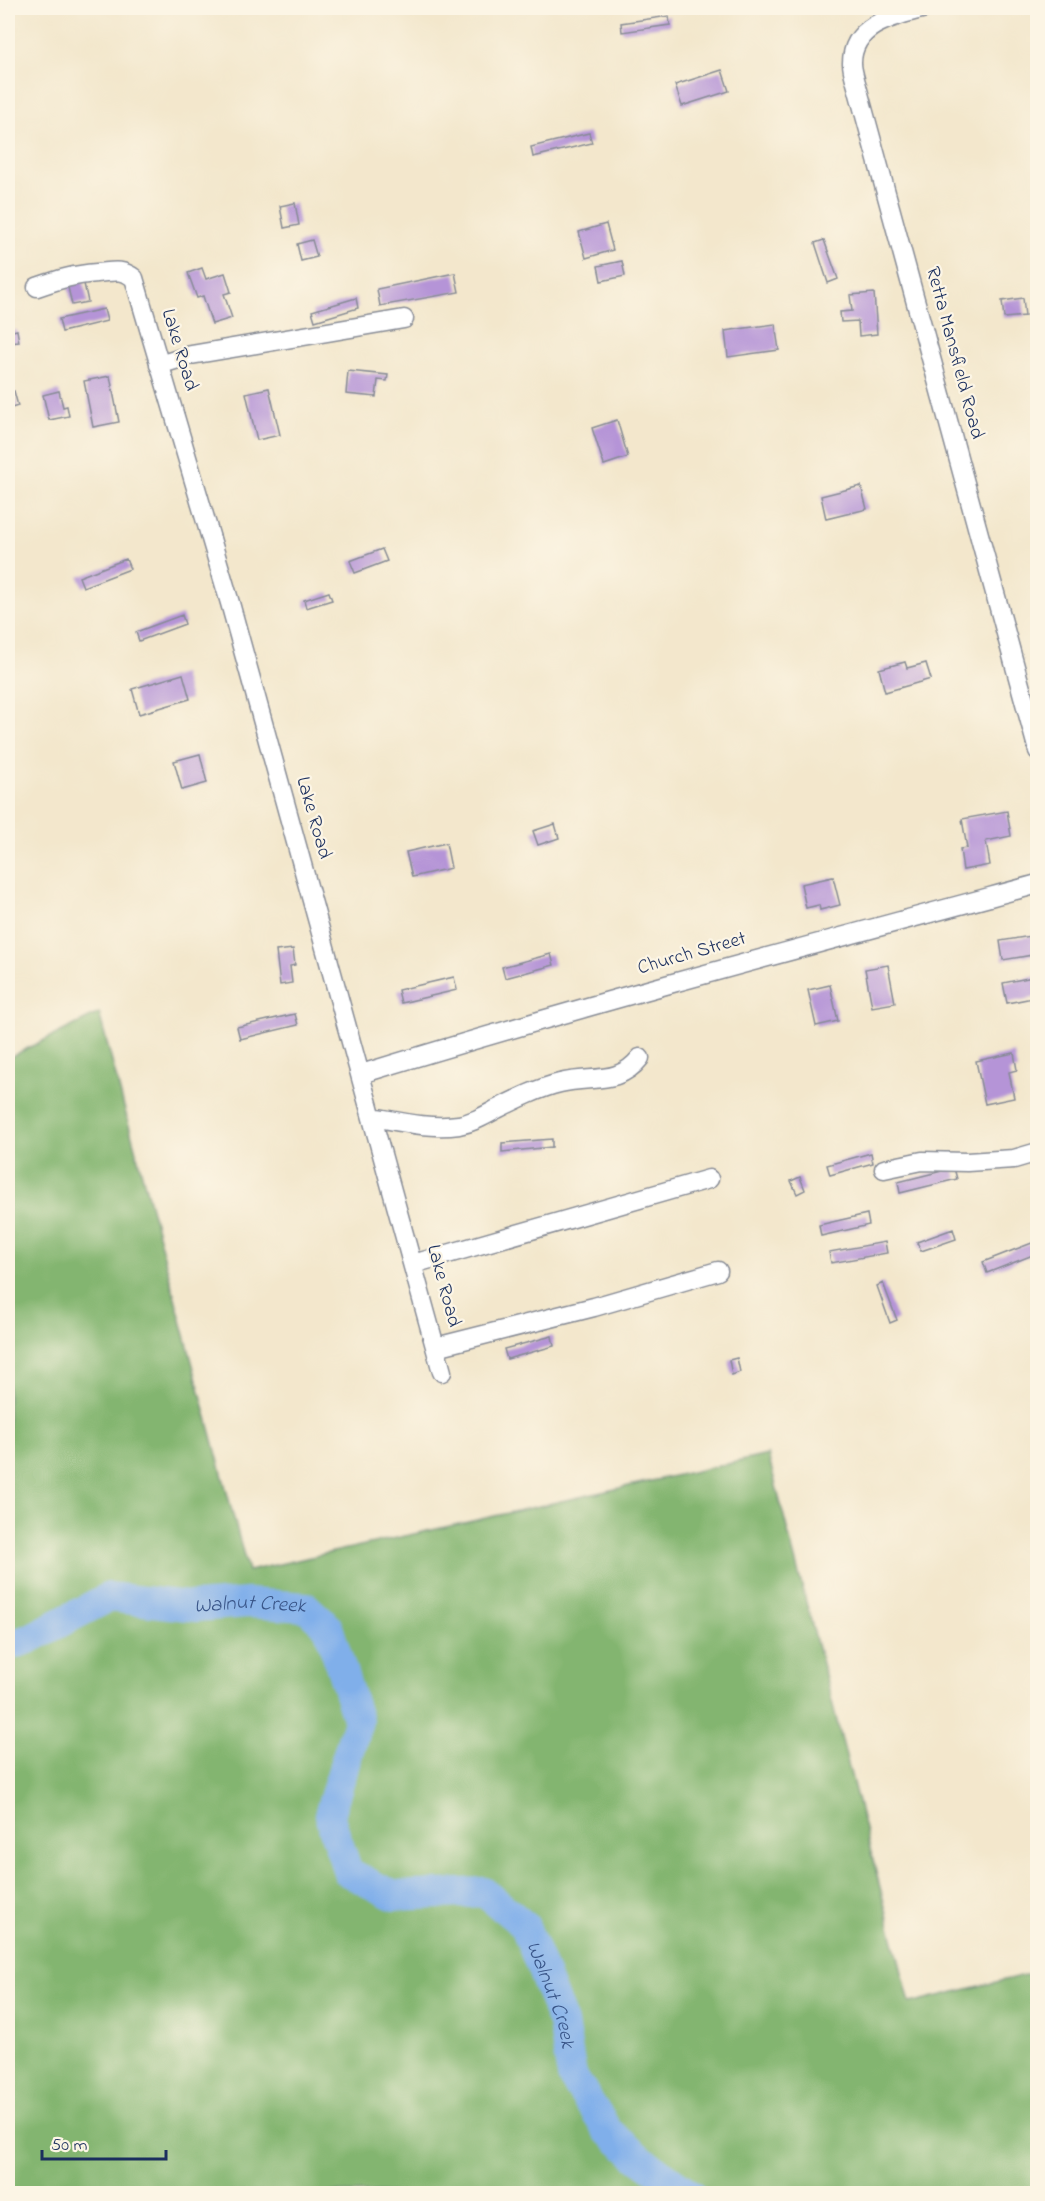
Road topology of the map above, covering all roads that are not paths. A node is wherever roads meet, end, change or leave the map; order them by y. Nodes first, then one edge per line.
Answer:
1 (925, 8) edge
2 (36, 287) dead end
3 (404, 319) dead end
4 (159, 365) junction
5 (1038, 751) edge
6 (1038, 884) edge
7 (640, 1058) dead end
8 (361, 1074) junction
9 (373, 1117) junction
10 (1038, 1152) edge
11 (884, 1169) dead end
12 (710, 1179) dead end
13 (413, 1264) junction
14 (718, 1271) dead end
15 (436, 1347) junction
16 (442, 1371) dead end

1 - 5 street, Retta Mansfield Road
2 - 4 street, Lake Road
3 - 4 street
4 - 8 street, Lake Road
6 - 8 street, Church Street
7 - 9 street
8 - 9 street, Lake Road
9 - 13 street, Lake Road
10 - 11 street
12 - 13 street
13 - 15 street, Lake Road
14 - 15 street
15 - 16 street, Lake Road

